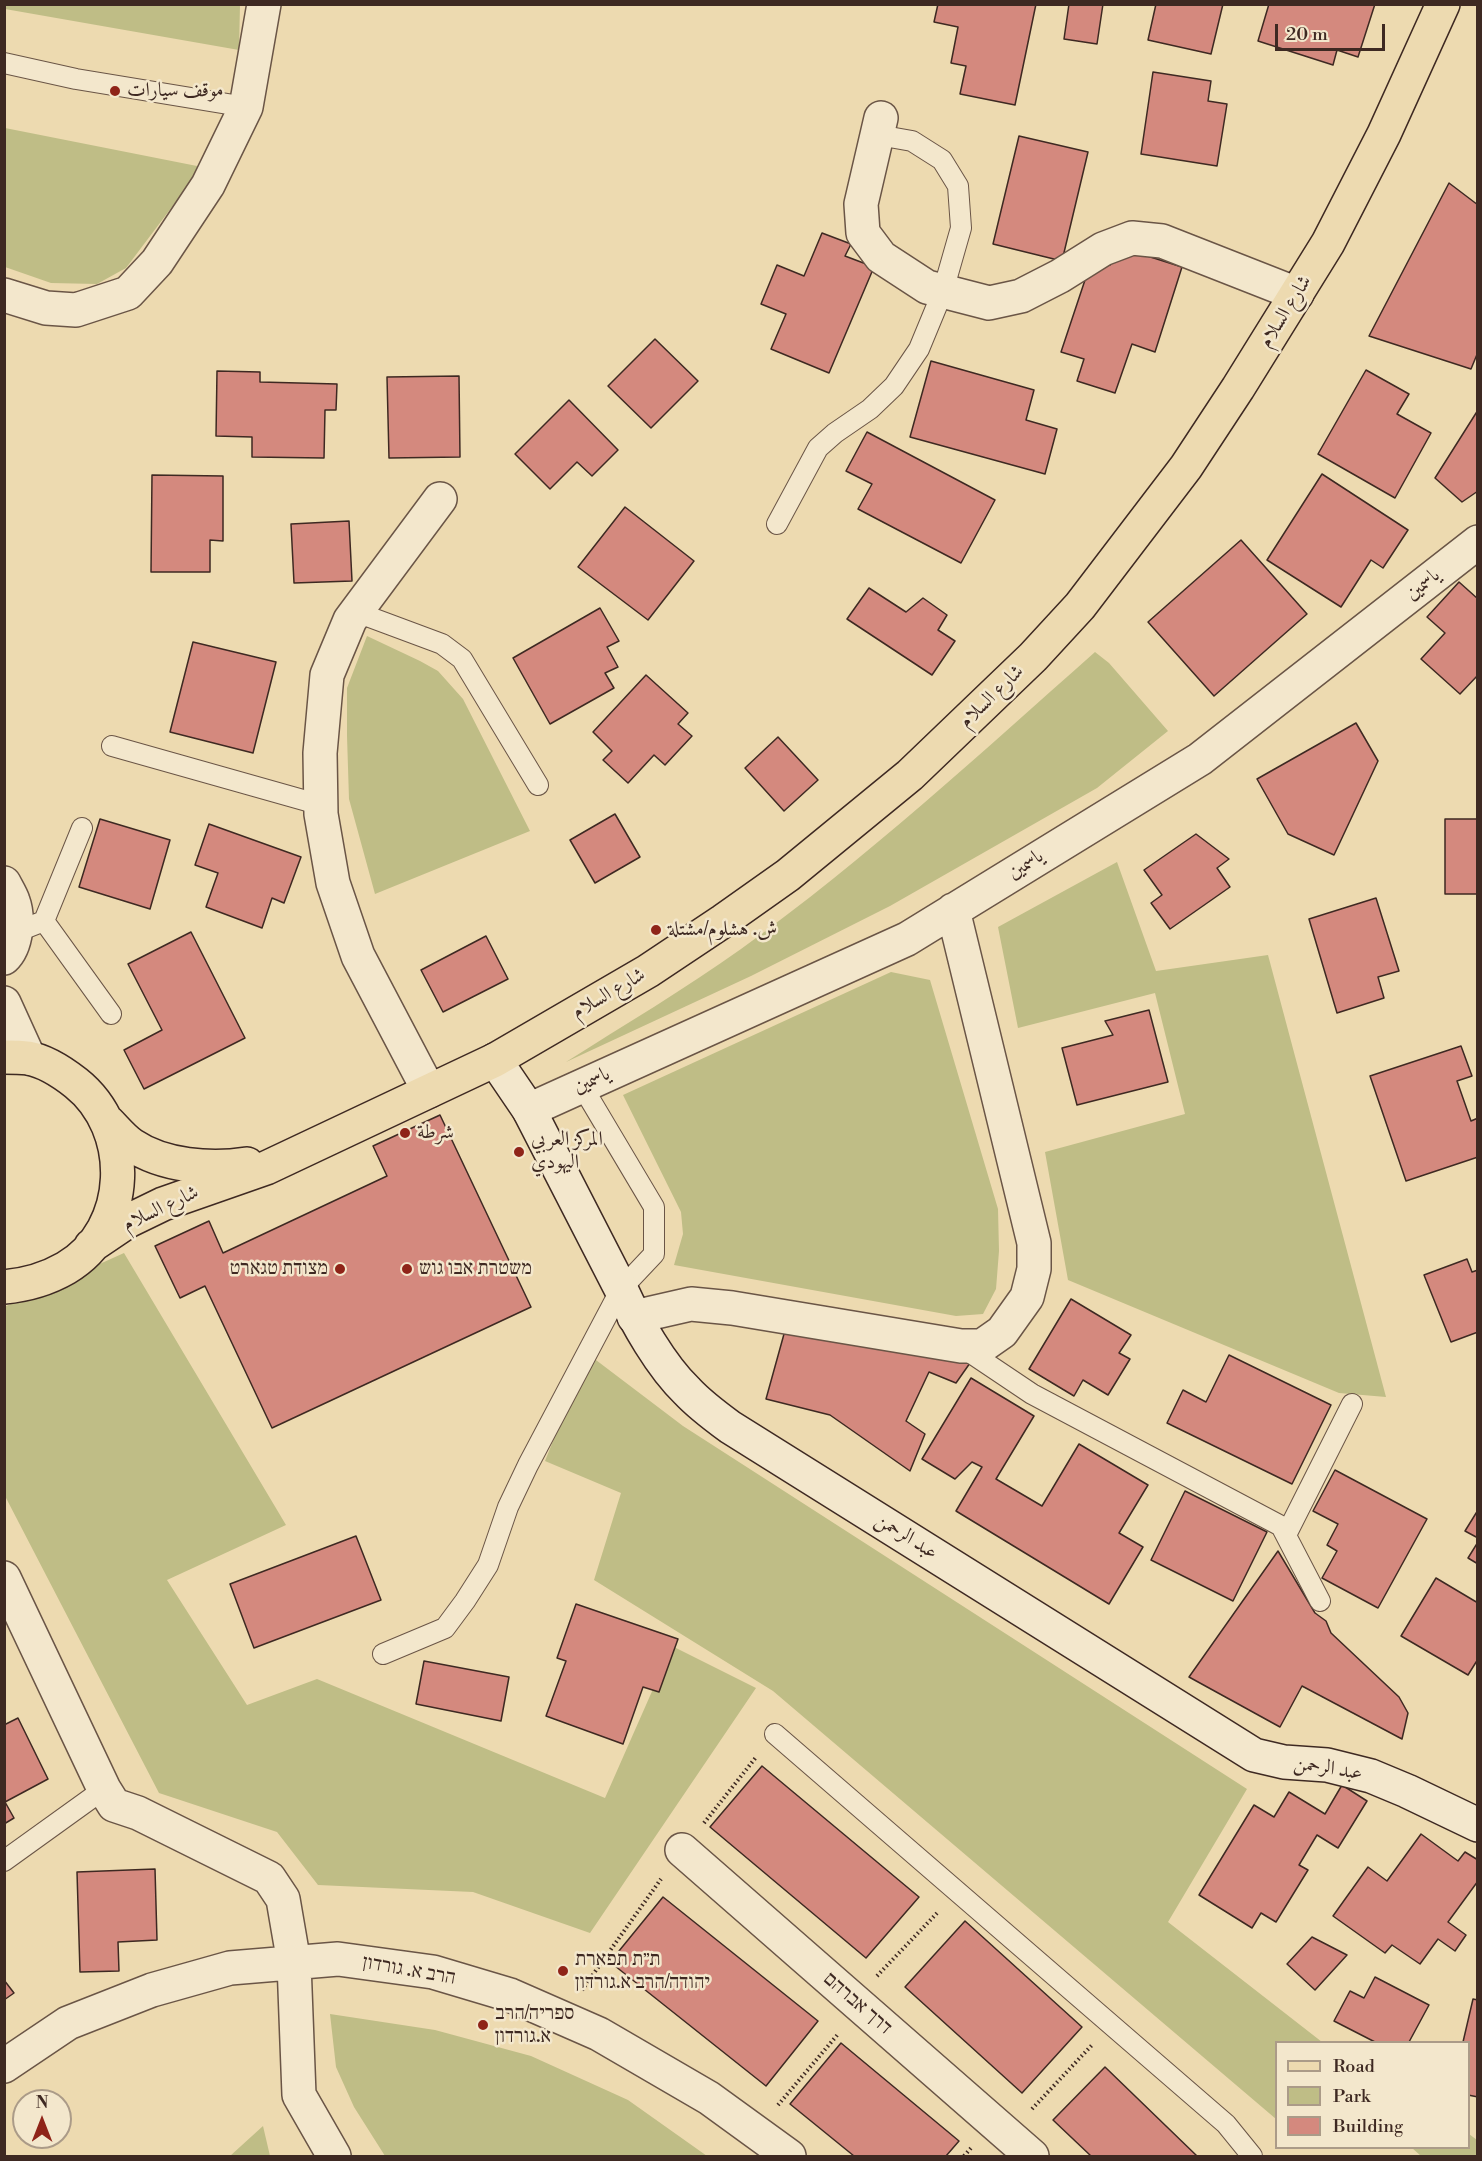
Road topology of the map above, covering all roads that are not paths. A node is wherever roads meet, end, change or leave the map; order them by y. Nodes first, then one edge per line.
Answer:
1 (264, 4) edge
2 (1443, 4) edge
3 (4, 63) edge
4 (246, 107) junction
5 (880, 126) joint
6 (943, 291) junction
7 (1297, 294) junction
8 (4, 295) edge
9 (440, 499) dead end
10 (777, 524) dead end
11 (1478, 542) edge
12 (356, 612) junction
13 (112, 746) dead end
14 (538, 785) dead end
15 (321, 805) junction
16 (82, 828) dead end
17 (4, 883) edge
18 (952, 910) junction
19 (22, 937) edge
20 (4, 1003) edge
21 (111, 1014) dead end
22 (17, 1057) edge
23 (495, 1060) junction
24 (582, 1086) junction
25 (429, 1091) junction
26 (529, 1110) junction
27 (108, 1122) junction
28 (301, 1150) junction
29 (91, 1246) junction
30 (5, 1287) edge
31 (627, 1303) junction
32 (961, 1346) junction
33 (1352, 1404) dead end
34 (1286, 1535) junction
35 (4, 1578) edge
36 (1320, 1601) dead end
37 (383, 1654) dead end
38 (775, 1734) road end
39 (104, 1790) junction
40 (1478, 1825) edge
41 (681, 1850) road end
42 (4, 1861) edge
43 (294, 1963) junction
44 (4, 2066) edge
45 (334, 2157) edge
46 (789, 2157) edge
47 (1032, 2157) edge
48 (1252, 2157) edge

1 - 4 street
2 - 7 main road, شارع السلام
3 - 4 lane
4 - 8 street
5 - 6 lane
5 - 6 street
6 - 7 street
6 - 10 lane
7 - 23 main road, شارع السلام
9 - 12 street
11 - 18 street, ياسمين
12 - 14 lane
12 - 15 street
13 - 15 lane
15 - 25 street
16 - 19 lane
17 - 19 street
18 - 24 street, ياسمين
18 - 32 street
19 - 21 lane
20 - 22 street
22 - 27 main road
23 - 25 main road, شارع السلام
23 - 26 street, عبد الرحمن
24 - 26 street, ياسمين
24 - 31 lane
25 - 28 main road, شارع السلام
26 - 31 street, عبد الرحمن
27 - 28 main road, شارع السلام
27 - 29 main road
28 - 29 main road, شارع السلام
29 - 30 main road
31 - 32 street
31 - 37 lane
31 - 40 street, عبد الرحمن
32 - 34 lane
33 - 34 lane
34 - 36 lane
35 - 39 street
38 - 48 lane
39 - 42 lane
39 - 43 street
41 - 47 street, דרך אברהם
43 - 44 street, הרב א. גורדון
43 - 45 street
43 - 46 street, הרב א. גורדון

